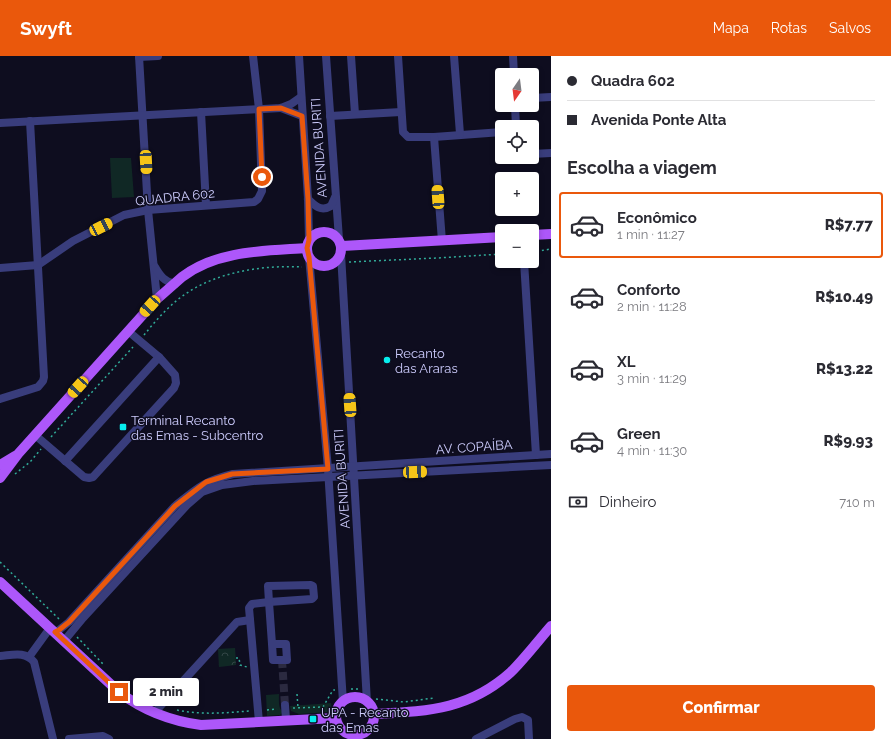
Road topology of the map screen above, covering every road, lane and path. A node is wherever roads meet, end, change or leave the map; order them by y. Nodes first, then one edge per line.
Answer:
1 (158, 56) edge
2 (253, 56) edge
3 (299, 56) edge
4 (326, 56) edge
5 (351, 56) edge
6 (398, 56) edge
7 (454, 56) edge
8 (513, 56) edge
9 (139, 57) edge
10 (514, 68) edge
11 (301, 97) junction
12 (551, 97) edge
13 (539, 98) edge
14 (281, 108) junction
15 (259, 109) junction
16 (201, 112) junction
17 (400, 112) junction
18 (355, 114) junction
19 (144, 115) junction
20 (302, 116) junction
21 (330, 116) junction
22 (30, 121) junction
23 (0, 123) edge
24 (495, 132) edge
25 (460, 134) junction
26 (434, 137) junction
27 (551, 153) edge
28 (539, 154) edge
29 (335, 197) junction
30 (308, 199) junction
31 (206, 205) junction
32 (148, 210) junction
33 (551, 234) edge
34 (539, 235) edge
35 (495, 237) edge
36 (442, 241) junction
37 (308, 248) junction
38 (551, 249) edge
39 (341, 251) junction
40 (539, 251) edge
41 (495, 254) edge
42 (38, 265) junction
43 (154, 267) junction
44 (0, 268) edge
45 (310, 268) junction
46 (524, 268) edge
47 (175, 284) junction
48 (157, 299) junction
49 (128, 331) junction
50 (138, 340) junction
51 (159, 357) junction
52 (0, 399) edge
53 (35, 435) junction
54 (46, 444) junction
55 (18, 454) junction
56 (551, 454) edge
57 (536, 455) junction
58 (65, 461) junction
59 (30, 462) dead end
60 (0, 464) edge
61 (551, 465) edge
62 (354, 467) junction
63 (328, 473) junction
64 (355, 476) junction
65 (0, 478) edge
66 (0, 562) edge
67 (1, 584) edge
68 (269, 602) junction
69 (250, 620) junction
70 (65, 625) junction
71 (551, 626) edge
72 (52, 630) junction
73 (72, 632) junction
74 (64, 641) junction
75 (272, 644) dead end
76 (0, 656) edge
77 (29, 657) junction
78 (105, 665) dead end
79 (342, 690) junction
80 (297, 694) dead end
81 (367, 698) junction
82 (441, 698) dead end
83 (343, 702) junction
84 (286, 707) junction
85 (298, 708) junction
86 (158, 710) junction
87 (258, 711) junction
88 (374, 714) junction
89 (336, 718) junction
90 (286, 720) junction
91 (259, 722) junction
92 (341, 734) edge
93 (369, 734) edge
94 (106, 738) edge
95 (53, 739) edge
96 (69, 739) edge
97 (476, 739) edge
98 (529, 739) edge

1 - 9 street
2 - 15 street, QUADRA 602
3 - 11 street, AVENIDA BURITI
4 - 21 street, AVENIDA BURITI
5 - 18 street
6 - 17 street
7 - 25 street
8 - 10 street
9 - 19 street
11 - 14 street
11 - 20 street, AVENIDA BURITI
12 - 13 street
14 - 15 street
14 - 20 street
15 - 16 street
15 - 31 street, QUADRA 602
16 - 19 street
16 - 31 street
17 - 18 street
17 - 26 street
18 - 21 street
19 - 22 street
19 - 32 street
20 - 30 street, AVENIDA BURITI
21 - 29 street, AVENIDA BURITI
22 - 23 street
22 - 42 street
24 - 25 street
25 - 26 street
26 - 36 street
27 - 28 street
29 - 30 street
29 - 39 street, AVENIDA BURITI
30 - 37 street, AVENIDA BURITI
31 - 32 street, QUADRA 602
32 - 42 street, QUADRA 602
32 - 43 street
33 - 34 main road
35 - 36 main road
36 - 39 main road
37 - 39 main road
37 - 39 main road
37 - 45 street, AVENIDA BURITI
37 - 47 main road
38 - 40 path
39 - 41 path
39 - 45 path
39 - 62 street, AVENIDA BURITI
42 - 44 street
42 - 52 street
43 - 47 street
43 - 48 street
45 - 50 path
45 - 63 street, AVENIDA BURITI
46 - 57 street
47 - 48 main road
48 - 49 main road
49 - 50 street
49 - 53 main road
50 - 51 street
50 - 54 path
51 - 58 street
51 - 58 street
53 - 54 street
53 - 55 main road
54 - 58 street
54 - 59 path
55 - 60 main road
55 - 65 main road
56 - 57 street, AV. COPAÍBA
57 - 62 street, AV. COPAÍBA
61 - 64 street, AV. COPAÍBA
62 - 63 street, AV. COPAÍBA
62 - 64 street, AVENIDA BURITI
63 - 64 street, AV. COPAÍBA
63 - 70 street, AV. COPAÍBA
63 - 73 street, AV. COPAÍBA
63 - 79 street, AVENIDA BURITI
64 - 81 street, AVENIDA BURITI
66 - 70 path
67 - 72 main road
68 - 68 street
68 - 69 street
68 - 75 street
69 - 86 street
69 - 87 street
70 - 72 street, AV. COPAÍBA
71 - 88 main road
72 - 74 main road
72 - 77 street, AV. COPAÍBA
73 - 74 street, AV. COPAÍBA
73 - 78 path
74 - 86 main road
76 - 77 street
77 - 95 street
79 - 81 path
79 - 83 street, AVENIDA BURITI
79 - 85 path
80 - 85 path
81 - 82 path
81 - 83 main road
81 - 88 main road, AVENIDA BURITI
83 - 89 main road, AVENIDA BURITI
84 - 85 path
84 - 87 path
84 - 90 street
86 - 87 path
86 - 91 main road
87 - 91 street
88 - 93 main road
89 - 90 main road
89 - 92 main road
90 - 91 main road
92 - 93 main road
94 - 96 street
97 - 98 street

